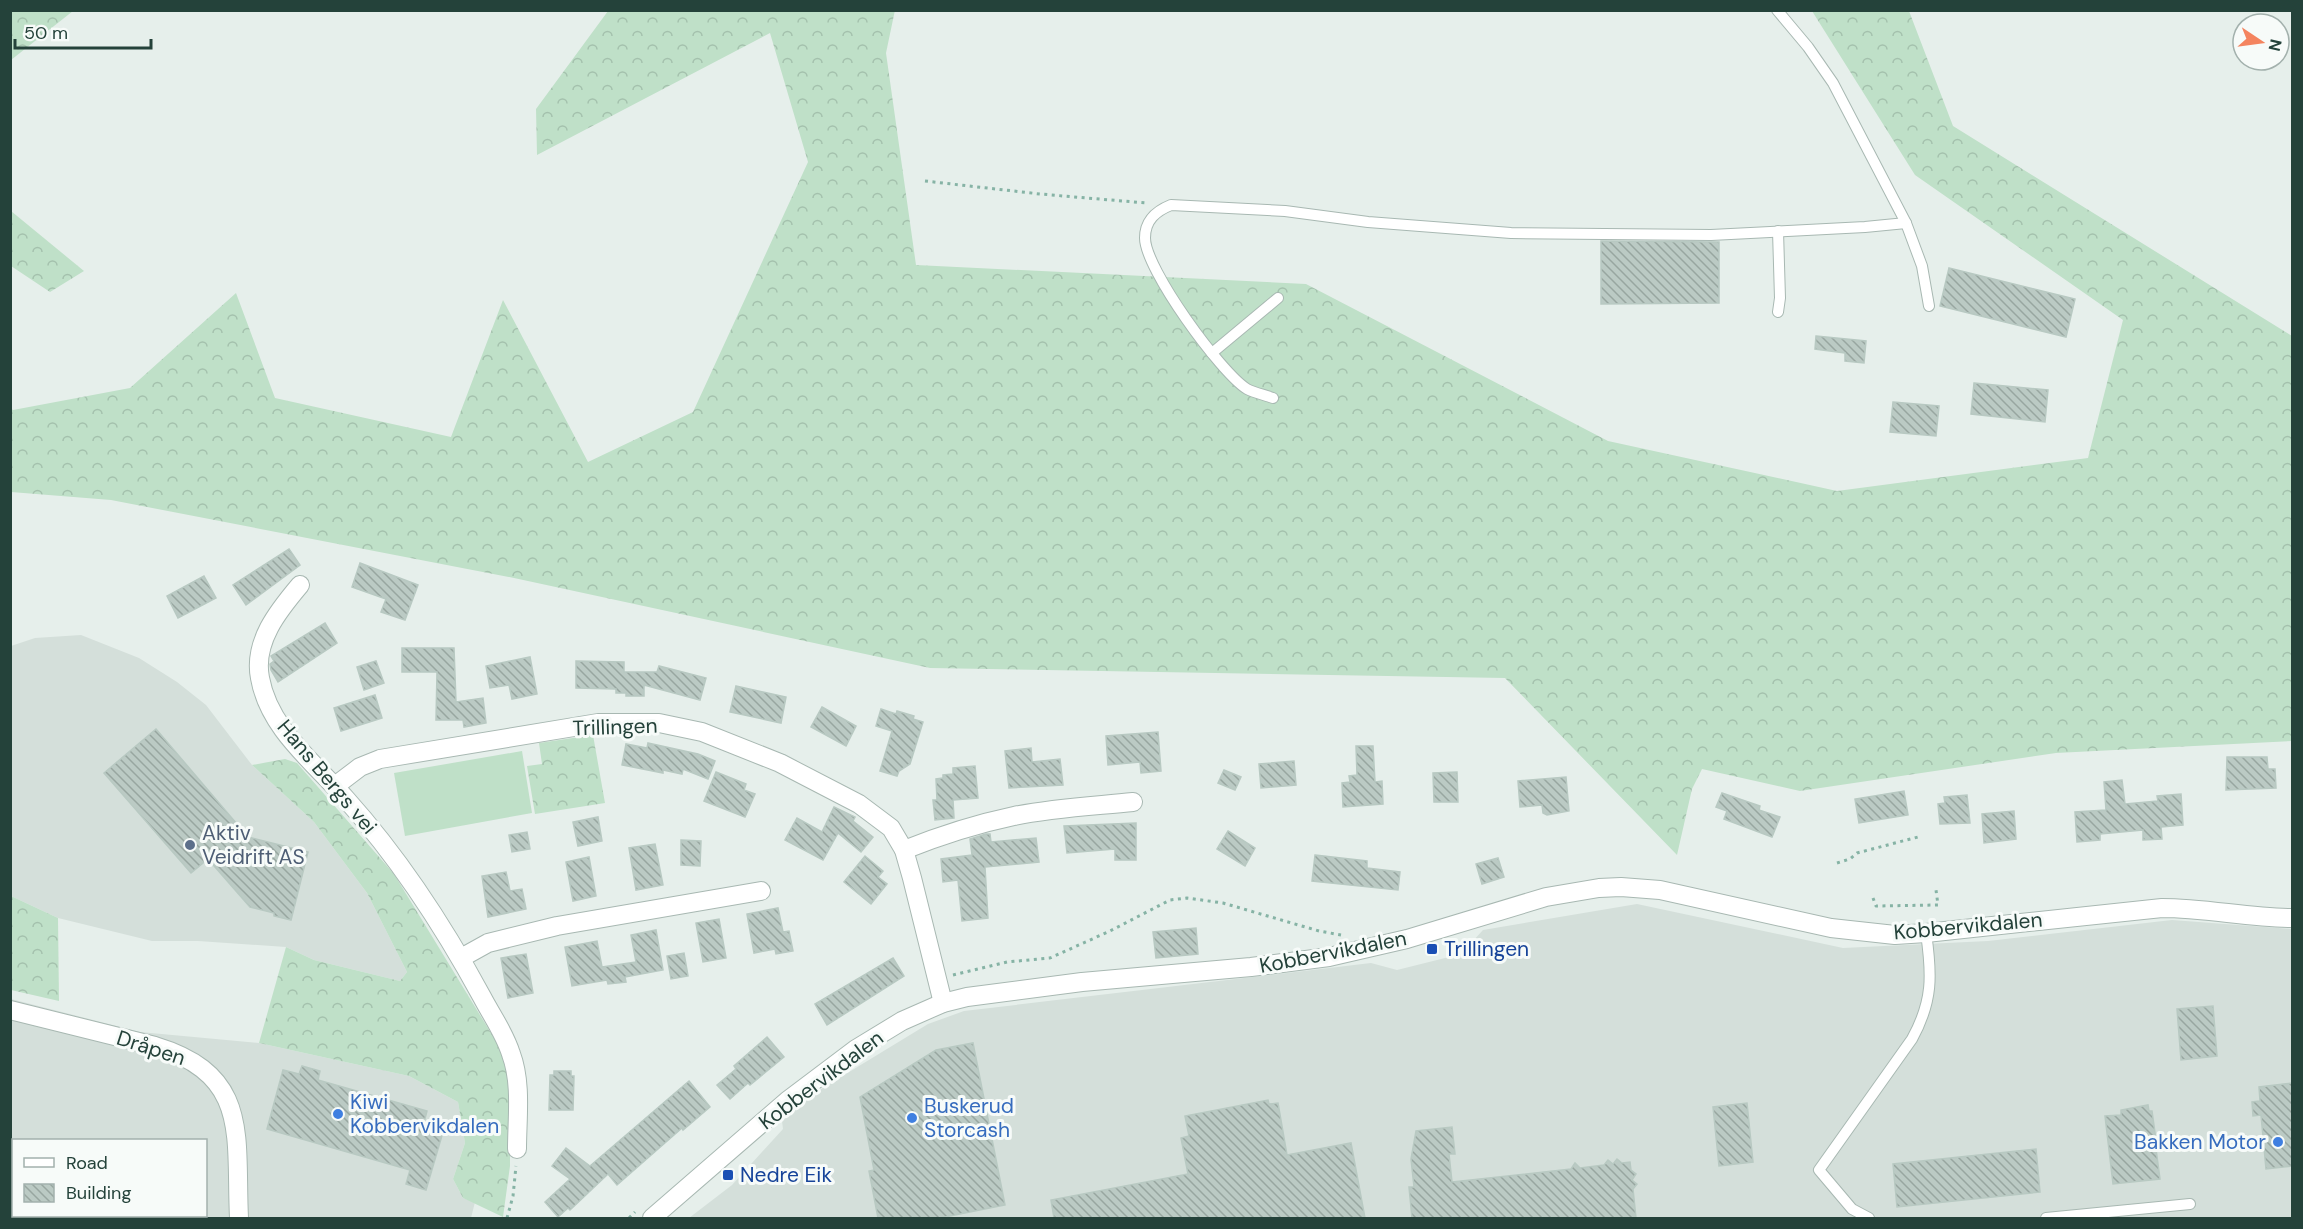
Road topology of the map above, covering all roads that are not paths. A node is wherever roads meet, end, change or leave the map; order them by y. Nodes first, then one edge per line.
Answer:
1 (1777, 10) edge
2 (1906, 223) junction
3 (1778, 231) junction
4 (1278, 298) dead end
5 (1929, 306) dead end
6 (1778, 312) dead end
7 (1212, 353) junction
8 (1273, 398) dead end
9 (300, 585) dead end
10 (335, 786) junction
11 (1133, 802) dead end
12 (903, 850) junction
13 (761, 891) dead end
14 (2292, 918) edge
15 (1926, 933) junction
16 (461, 958) junction
17 (943, 1003) junction
18 (10, 1010) edge
19 (517, 1149) road end
20 (2190, 1204) dead end
21 (239, 1218) edge
22 (652, 1218) edge
23 (1869, 1218) edge
24 (2046, 1218) edge

1 - 2 lane
2 - 3 lane
2 - 5 lane
3 - 6 lane
3 - 7 lane
4 - 7 lane
7 - 8 lane
9 - 10 street, Hans Bergs vei
10 - 12 street, Trillingen
10 - 16 street, Hans Bergs vei
11 - 12 street
12 - 17 street, Trillingen
13 - 16 street
14 - 15 street, Kobbervikdalen
15 - 17 street, Kobbervikdalen
15 - 23 lane
16 - 19 street, Hans Bergs vei
17 - 22 street, Kobbervikdalen
18 - 21 street, Dråpen
20 - 24 lane

